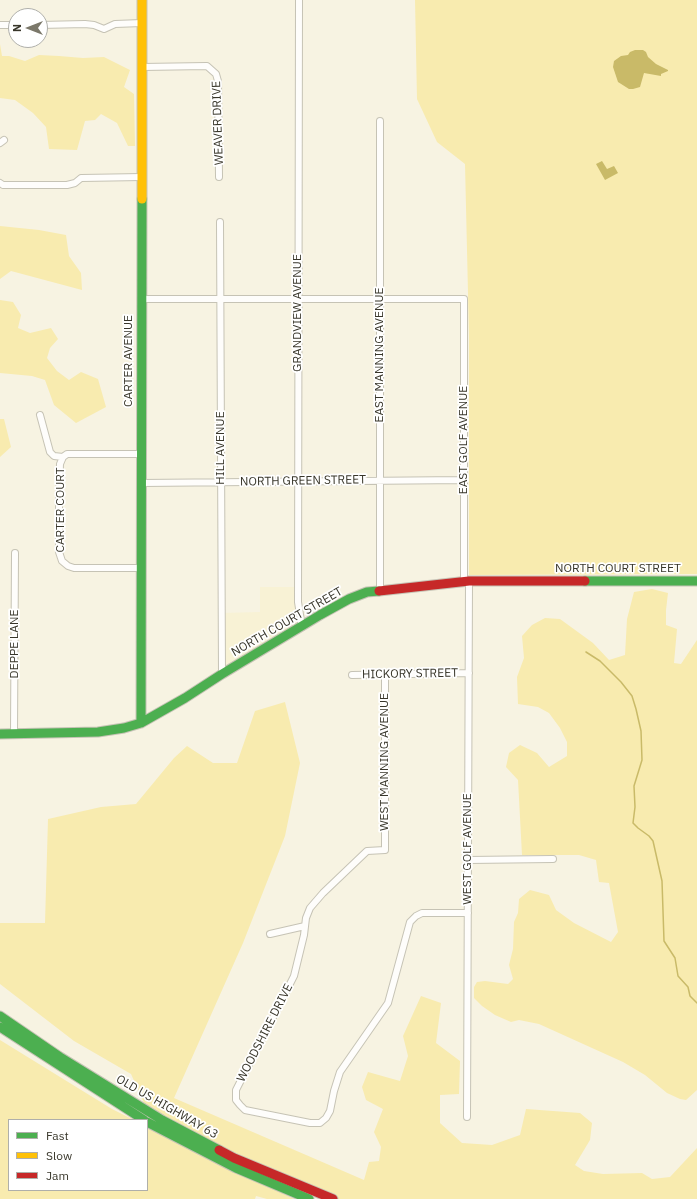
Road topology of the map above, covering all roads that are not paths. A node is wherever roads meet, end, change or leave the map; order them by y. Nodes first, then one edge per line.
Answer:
1 (142, 0) edge
2 (299, 0) edge
3 (142, 23) junction
4 (48, 24) edge
5 (142, 66) junction
6 (380, 120) dead end
7 (142, 177) junction
8 (219, 177) dead end
9 (0, 183) edge
10 (220, 222) dead end
11 (220, 299) junction
12 (298, 299) junction
13 (380, 299) junction
14 (142, 300) junction
15 (40, 415) dead end
16 (141, 454) junction
17 (63, 457) junction
18 (380, 480) junction
19 (464, 480) junction
20 (298, 481) junction
21 (221, 482) junction
22 (141, 483) junction
23 (15, 553) dead end
24 (141, 568) junction
25 (697, 581) edge
26 (467, 582) junction
27 (380, 590) junction
28 (302, 626) junction
29 (469, 673) junction
30 (222, 674) junction
31 (385, 674) junction
32 (352, 675) dead end
33 (141, 723) junction
34 (0, 734) edge
35 (14, 734) junction
36 (385, 850) joint
37 (553, 859) dead end
38 (468, 860) junction
39 (468, 913) junction
40 (305, 926) junction
41 (270, 934) dead end
42 (0, 1016) edge
43 (0, 1027) edge
44 (467, 1117) dead end
45 (142, 1119) edge
46 (148, 1123) edge
47 (309, 1199) edge
48 (333, 1199) edge

1 - 3 main road, CARTER AVENUE
2 - 12 street, GRANDVIEW AVENUE
3 - 4 street
3 - 5 main road, CARTER AVENUE
5 - 7 main road, CARTER AVENUE
5 - 8 street, WEAVER DRIVE
6 - 13 street, EAST MANNING AVENUE
7 - 9 street
7 - 14 main road, CARTER AVENUE
10 - 11 street, HILL AVENUE
11 - 12 street
11 - 14 street
11 - 21 street, HILL AVENUE
12 - 13 street
12 - 20 street, GRANDVIEW AVENUE
13 - 18 street, EAST MANNING AVENUE
13 - 19 street, EAST GOLF AVENUE
14 - 16 main road, CARTER AVENUE
15 - 17 street
16 - 17 street, CARTER COURT
16 - 22 main road, CARTER AVENUE
17 - 24 street, CARTER COURT
18 - 19 street, NORTH GREEN STREET
18 - 20 street, NORTH GREEN STREET
18 - 27 street, EAST MANNING AVENUE
19 - 26 street, EAST GOLF AVENUE
20 - 21 street, NORTH GREEN STREET
20 - 28 street, GRANDVIEW AVENUE
21 - 22 street, NORTH GREEN STREET
21 - 30 street, HILL AVENUE
22 - 24 main road, CARTER AVENUE
23 - 35 street, DEPPE LANE
24 - 33 main road, CARTER AVENUE
25 - 26 main road, NORTH COURT STREET
26 - 27 main road, NORTH COURT STREET
26 - 29 street, WEST GOLF AVENUE
27 - 28 main road, NORTH COURT STREET
28 - 30 main road, NORTH COURT STREET
29 - 31 street, HICKORY STREET
29 - 38 street, WEST GOLF AVENUE
30 - 33 main road, NORTH COURT STREET
31 - 32 street, HICKORY STREET
31 - 36 street, WEST MANNING AVENUE
33 - 35 main road, NORTH COURT STREET
34 - 35 main road, NORTH COURT STREET
36 - 40 street, WOODSHIRE DRIVE
37 - 38 street
38 - 39 street, WEST GOLF AVENUE
39 - 40 street, WOODSHIRE DRIVE
39 - 44 street, WEST GOLF AVENUE
40 - 41 street
42 - 48 main road, OLD US HIGHWAY 63
43 - 45 main road
46 - 47 main road

